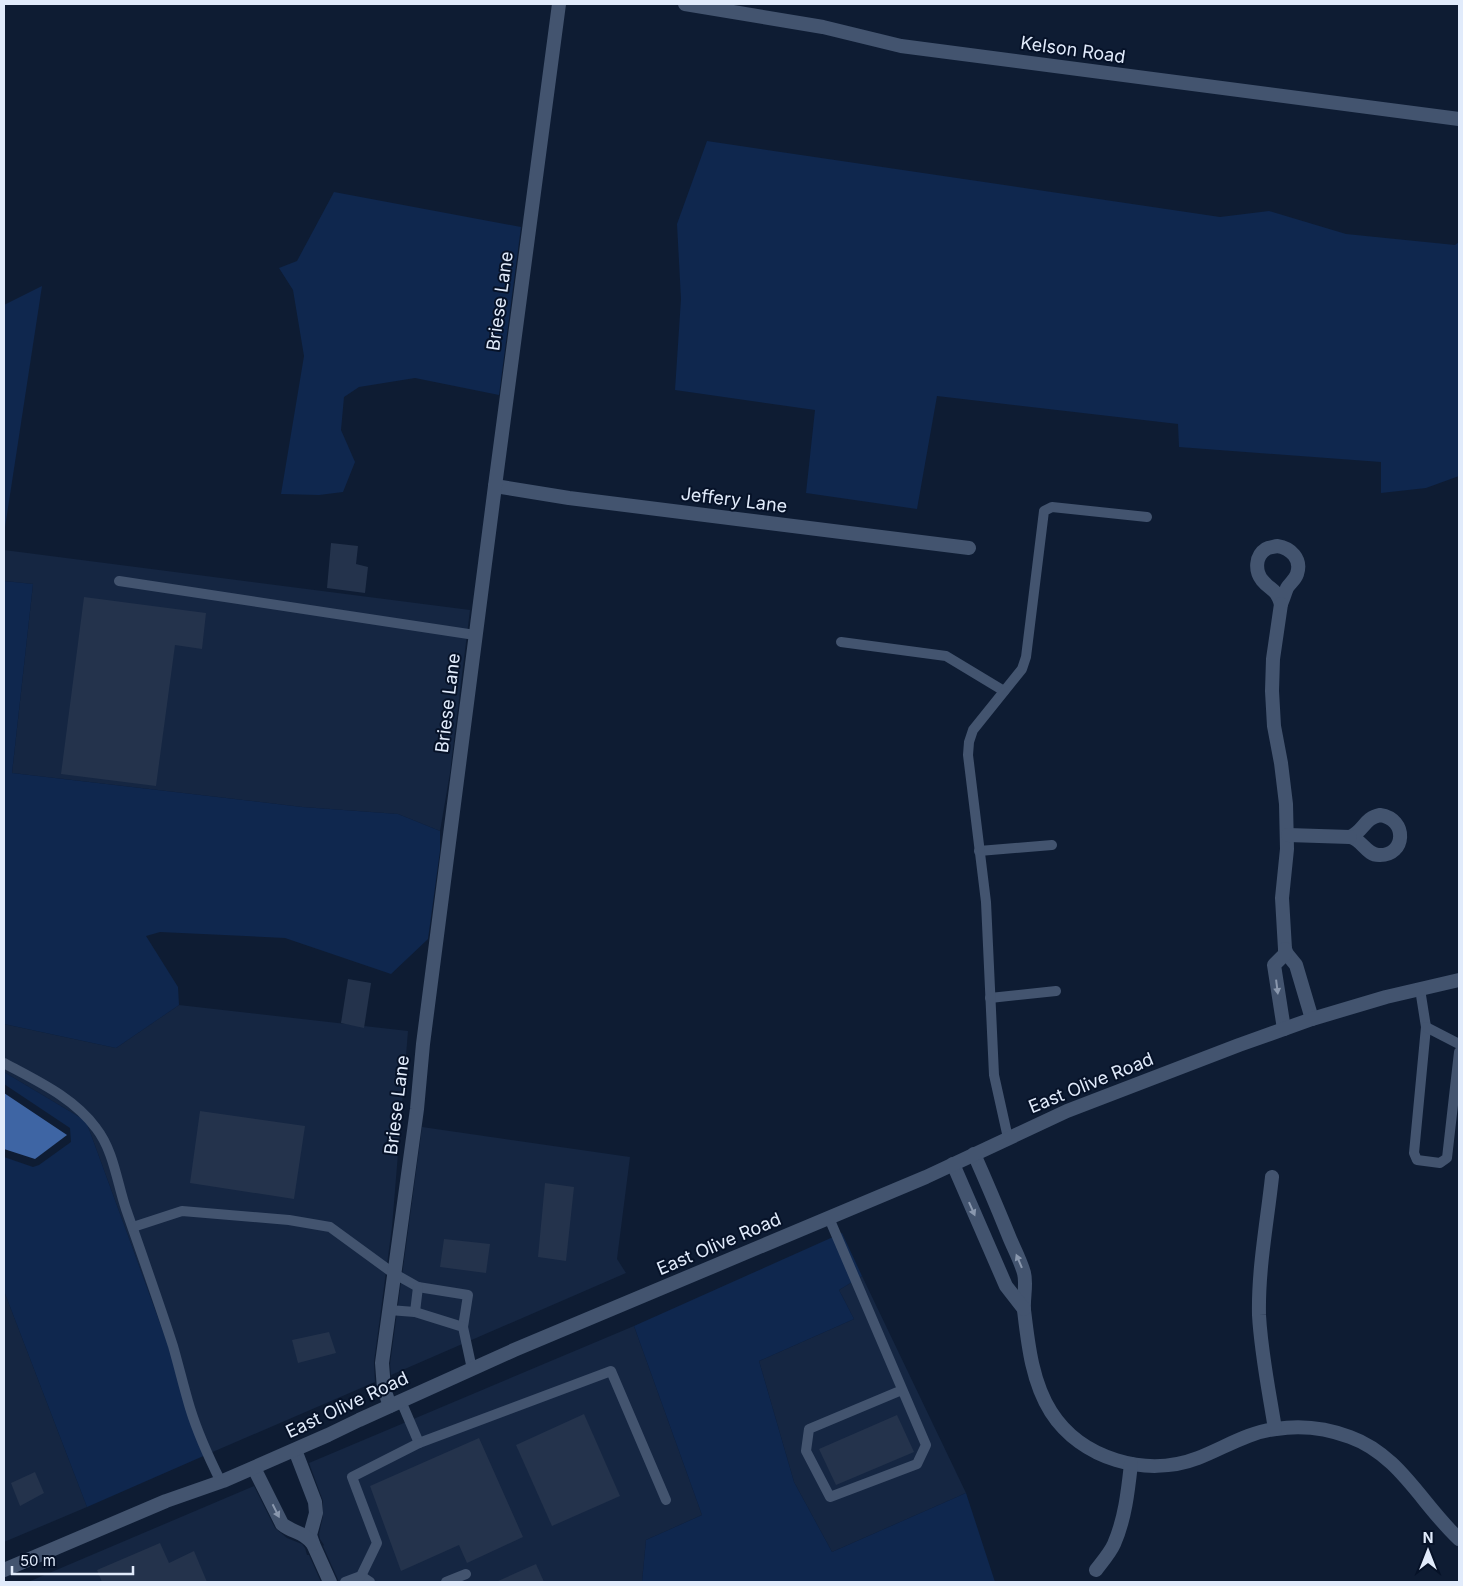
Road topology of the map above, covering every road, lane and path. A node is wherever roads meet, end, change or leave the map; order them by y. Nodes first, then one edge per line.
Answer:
1 (559, 4) edge
2 (685, 4) edge
3 (1459, 119) edge
4 (495, 486) junction
5 (1147, 517) dead end
6 (969, 548) dead end
7 (119, 581) dead end
8 (1282, 604) dead end
9 (476, 635) junction
10 (841, 642) dead end
11 (1004, 691) junction
12 (1288, 835) junction
13 (1350, 837) dead end
14 (1052, 845) dead end
15 (979, 851) junction
16 (1286, 950) junction
17 (1459, 980) edge
18 (1420, 989) junction
19 (1056, 991) dead end
20 (990, 998) junction
21 (1312, 1019) junction
22 (1426, 1027) junction
23 (1284, 1029) junction
24 (1459, 1044) edge
25 (1459, 1052) edge
26 (4, 1063) edge
27 (1008, 1138) junction
28 (974, 1154) junction
29 (952, 1164) junction
30 (1272, 1177) dead end
31 (830, 1218) junction
32 (133, 1228) junction
33 (393, 1273) junction
34 (418, 1287) junction
35 (1024, 1309) junction
36 (389, 1310) junction
37 (416, 1312) junction
38 (463, 1327) junction
39 (472, 1369) junction
40 (902, 1390) junction
41 (395, 1403) junction
42 (1275, 1429) junction
43 (420, 1443) junction
44 (295, 1450) junction
45 (1131, 1464) junction
46 (254, 1468) junction
47 (221, 1482) junction
48 (666, 1500) dead end
49 (1459, 1539) edge
50 (312, 1544) junction
51 (4, 1570) edge
52 (1096, 1570) dead end
53 (466, 1574) dead end
54 (361, 1576) junction
55 (330, 1582) edge
56 (345, 1582) edge
57 (370, 1582) edge
58 (446, 1582) edge

1 - 4 street, Briese Lane
2 - 3 street, Kelson Road
4 - 6 street, Jeffery Lane
4 - 9 street, Briese Lane
5 - 11 lane
7 - 9 lane
8 - 12 street
9 - 33 street, Briese Lane
10 - 11 lane
11 - 15 lane
12 - 13 street
12 - 16 street
14 - 15 lane
15 - 20 lane
16 - 21 street
16 -> 23 street
17 - 18 street, East Olive Road
18 - 21 street, East Olive Road
18 - 22 lane
19 - 20 lane
20 - 27 lane
21 - 23 street, East Olive Road
22 - 24 lane
22 - 25 lane
23 - 27 street, East Olive Road
26 - 32 lane
27 - 28 street, East Olive Road
28 - 29 street, East Olive Road
35 -> 28 street
29 - 31 street, East Olive Road
29 -> 35 street
30 - 42 street
31 - 39 street, East Olive Road
31 - 40 lane
32 - 33 lane
32 - 47 lane
33 - 34 lane
33 - 36 street, Briese Lane
34 - 37 lane
34 - 38 lane
35 - 45 street
36 - 37 lane
36 - 41 street, Briese Lane
37 - 38 lane
38 - 39 lane
39 - 41 street, East Olive Road
40 - 40 lane
41 - 43 lane
41 - 44 street, East Olive Road
42 - 45 street
42 - 49 street
43 - 48 lane
43 - 54 lane
44 - 46 street, East Olive Road
44 - 50 street
45 - 52 street
46 - 47 street, East Olive Road
46 -> 50 street
47 - 51 street, East Olive Road
50 - 55 street
53 - 58 lane
54 - 56 lane
54 - 57 lane

